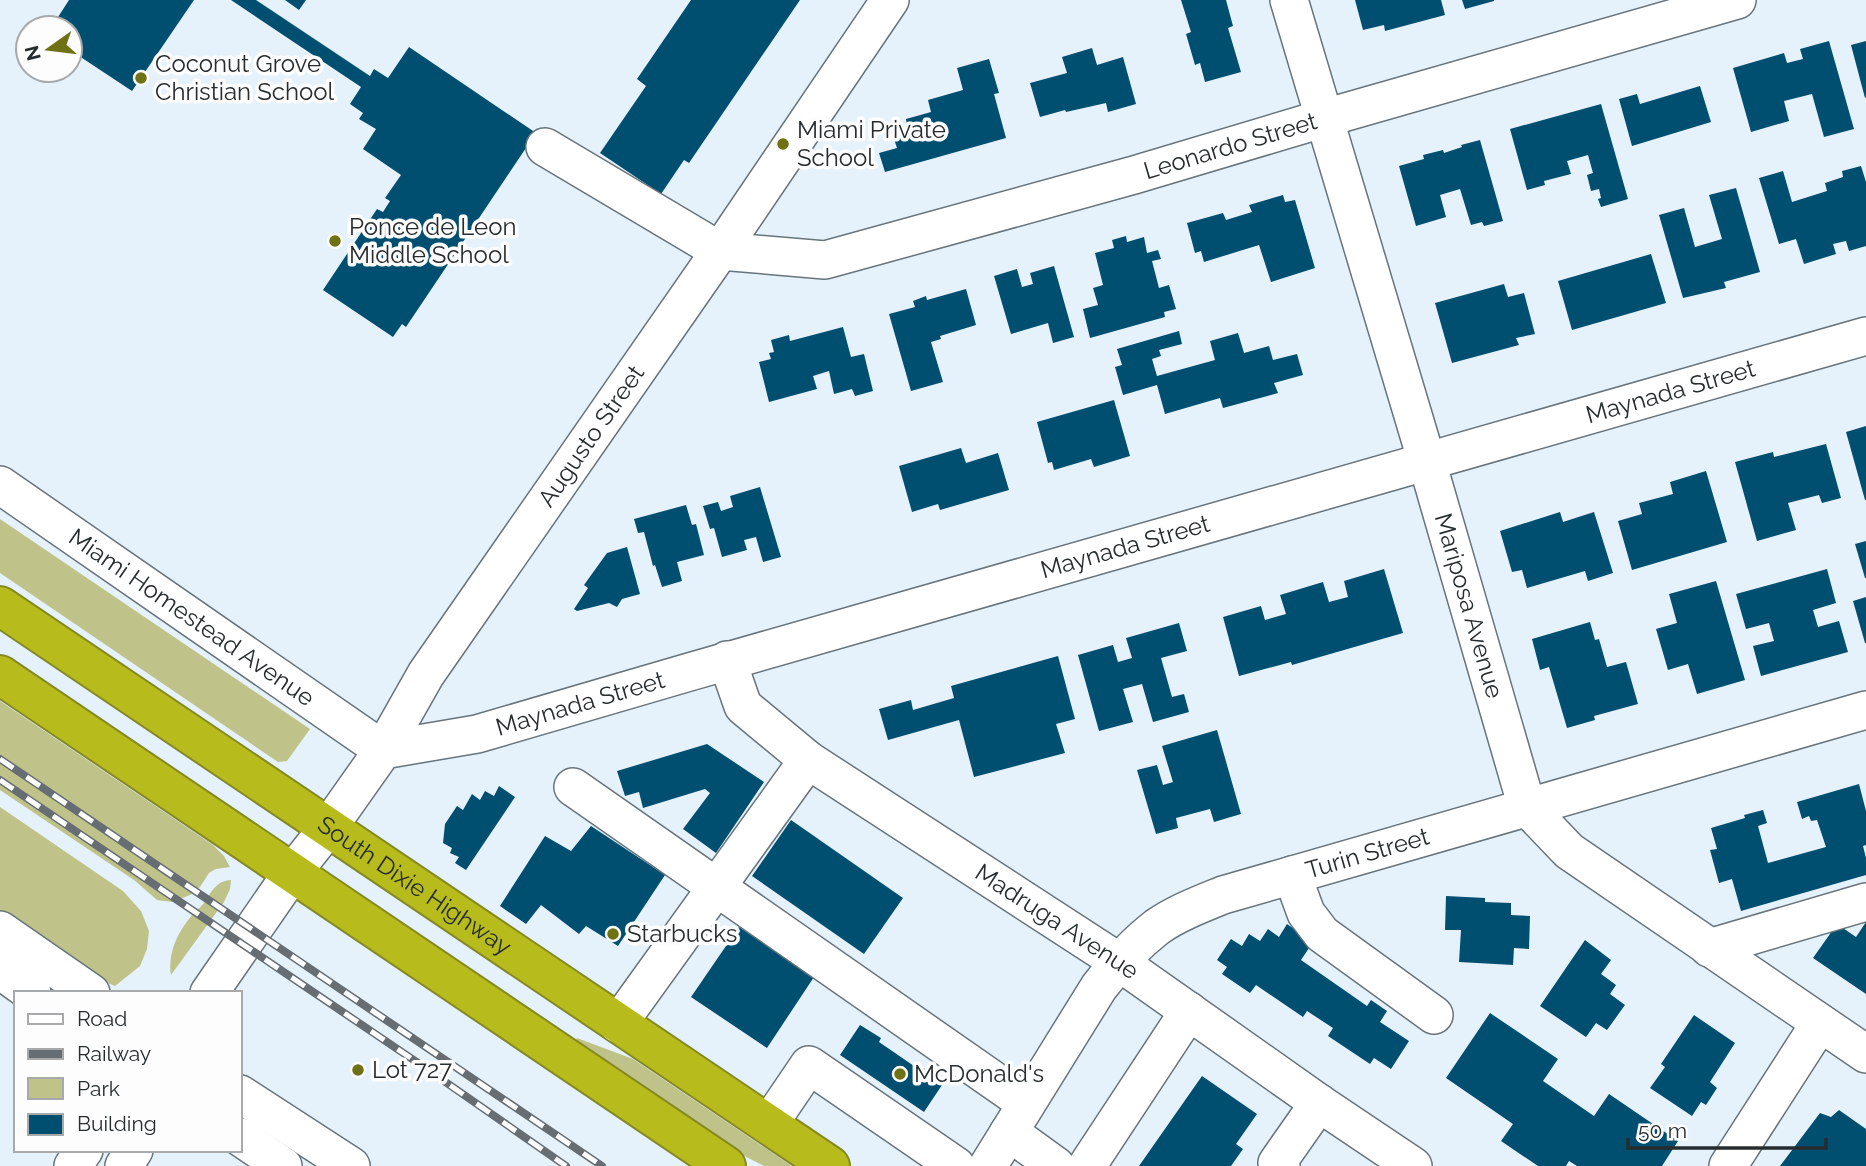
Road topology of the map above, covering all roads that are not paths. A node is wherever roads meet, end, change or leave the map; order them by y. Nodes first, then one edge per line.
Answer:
1 (890, 0) edge
2 (1289, 0) edge
3 (1737, 0) edge
4 (1622, 15) edge
5 (1325, 118) junction
6 (545, 148) dead end
7 (720, 251) junction
8 (1866, 337) edge
9 (1427, 462) junction
10 (0, 485) edge
11 (0, 606) edge
12 (727, 660) junction
13 (0, 675) edge
14 (1866, 710) edge
15 (383, 750) junction
16 (808, 760) junction
17 (573, 787) dead end
18 (1527, 807) junction
19 (328, 828) junction
20 (292, 873) junction
21 (1292, 875) junction
22 (718, 888) junction
23 (1866, 902) edge
24 (0, 930) edge
25 (1709, 948) junction
26 (1119, 962) junction
27 (0, 970) edge
28 (29, 991) edge
29 (88, 991) edge
30 (210, 991) edge
31 (1189, 1012) junction
32 (1434, 1014) dead end
33 (1820, 1023) junction
34 (618, 1024) junction
35 (1866, 1054) edge
36 (242, 1095) edge
37 (1319, 1103) junction
38 (1018, 1118) junction
39 (769, 1124) junction
40 (242, 1138) edge
41 (1278, 1165) edge
42 (283, 1166) edge
43 (351, 1166) edge
44 (726, 1166) edge
45 (830, 1166) edge
46 (956, 1166) edge
47 (988, 1166) edge
48 (1056, 1166) edge
49 (1087, 1166) edge
50 (1413, 1166) edge
51 (1728, 1166) edge

1 - 7 street, Augusto Street
2 - 5 street, Mariposa Avenue
3 - 4 street, Leonardo Street
4 - 5 street, Leonardo Street
5 - 7 street, Leonardo Street
5 - 9 street, Mariposa Avenue
6 - 7 street
7 - 15 street, Augusto Street
8 - 9 street, Maynada Street
9 - 12 street, Maynada Street
9 - 18 street, Mariposa Avenue
10 - 15 street, Miami Homestead Avenue
11 - 19 highway, South Dixie Highway
12 - 15 street, Maynada Street
12 - 16 street, Madruga Avenue
13 - 20 highway
14 - 18 street, Turin Street
15 - 19 street, Augusto Street
16 - 22 street
16 - 26 street, Madruga Avenue
17 - 22 street
18 - 21 street, Turin Street
18 - 25 street, Mariposa Avenue
19 - 20 street, Augusto Street
19 - 34 highway, South Dixie Highway
20 - 30 street, Augusto Street
20 - 44 highway
21 - 26 street, Turin Street
21 - 32 street
22 - 34 street
22 - 38 street
23 - 25 street
24 - 29 street
25 - 33 street, Mariposa Avenue
26 - 31 street, Madruga Avenue
26 - 38 street, Turin Street
27 - 28 street
31 - 37 street, Madruga Avenue
31 - 49 street
33 - 35 street, Mariposa Avenue
33 - 51 street
34 - 39 highway, South Dixie Highway
36 - 43 street
37 - 41 street
37 - 50 street, Madruga Avenue
38 - 47 street, Turin Street
38 - 48 street
39 - 45 highway, South Dixie Highway
39 - 46 street
40 - 42 street

